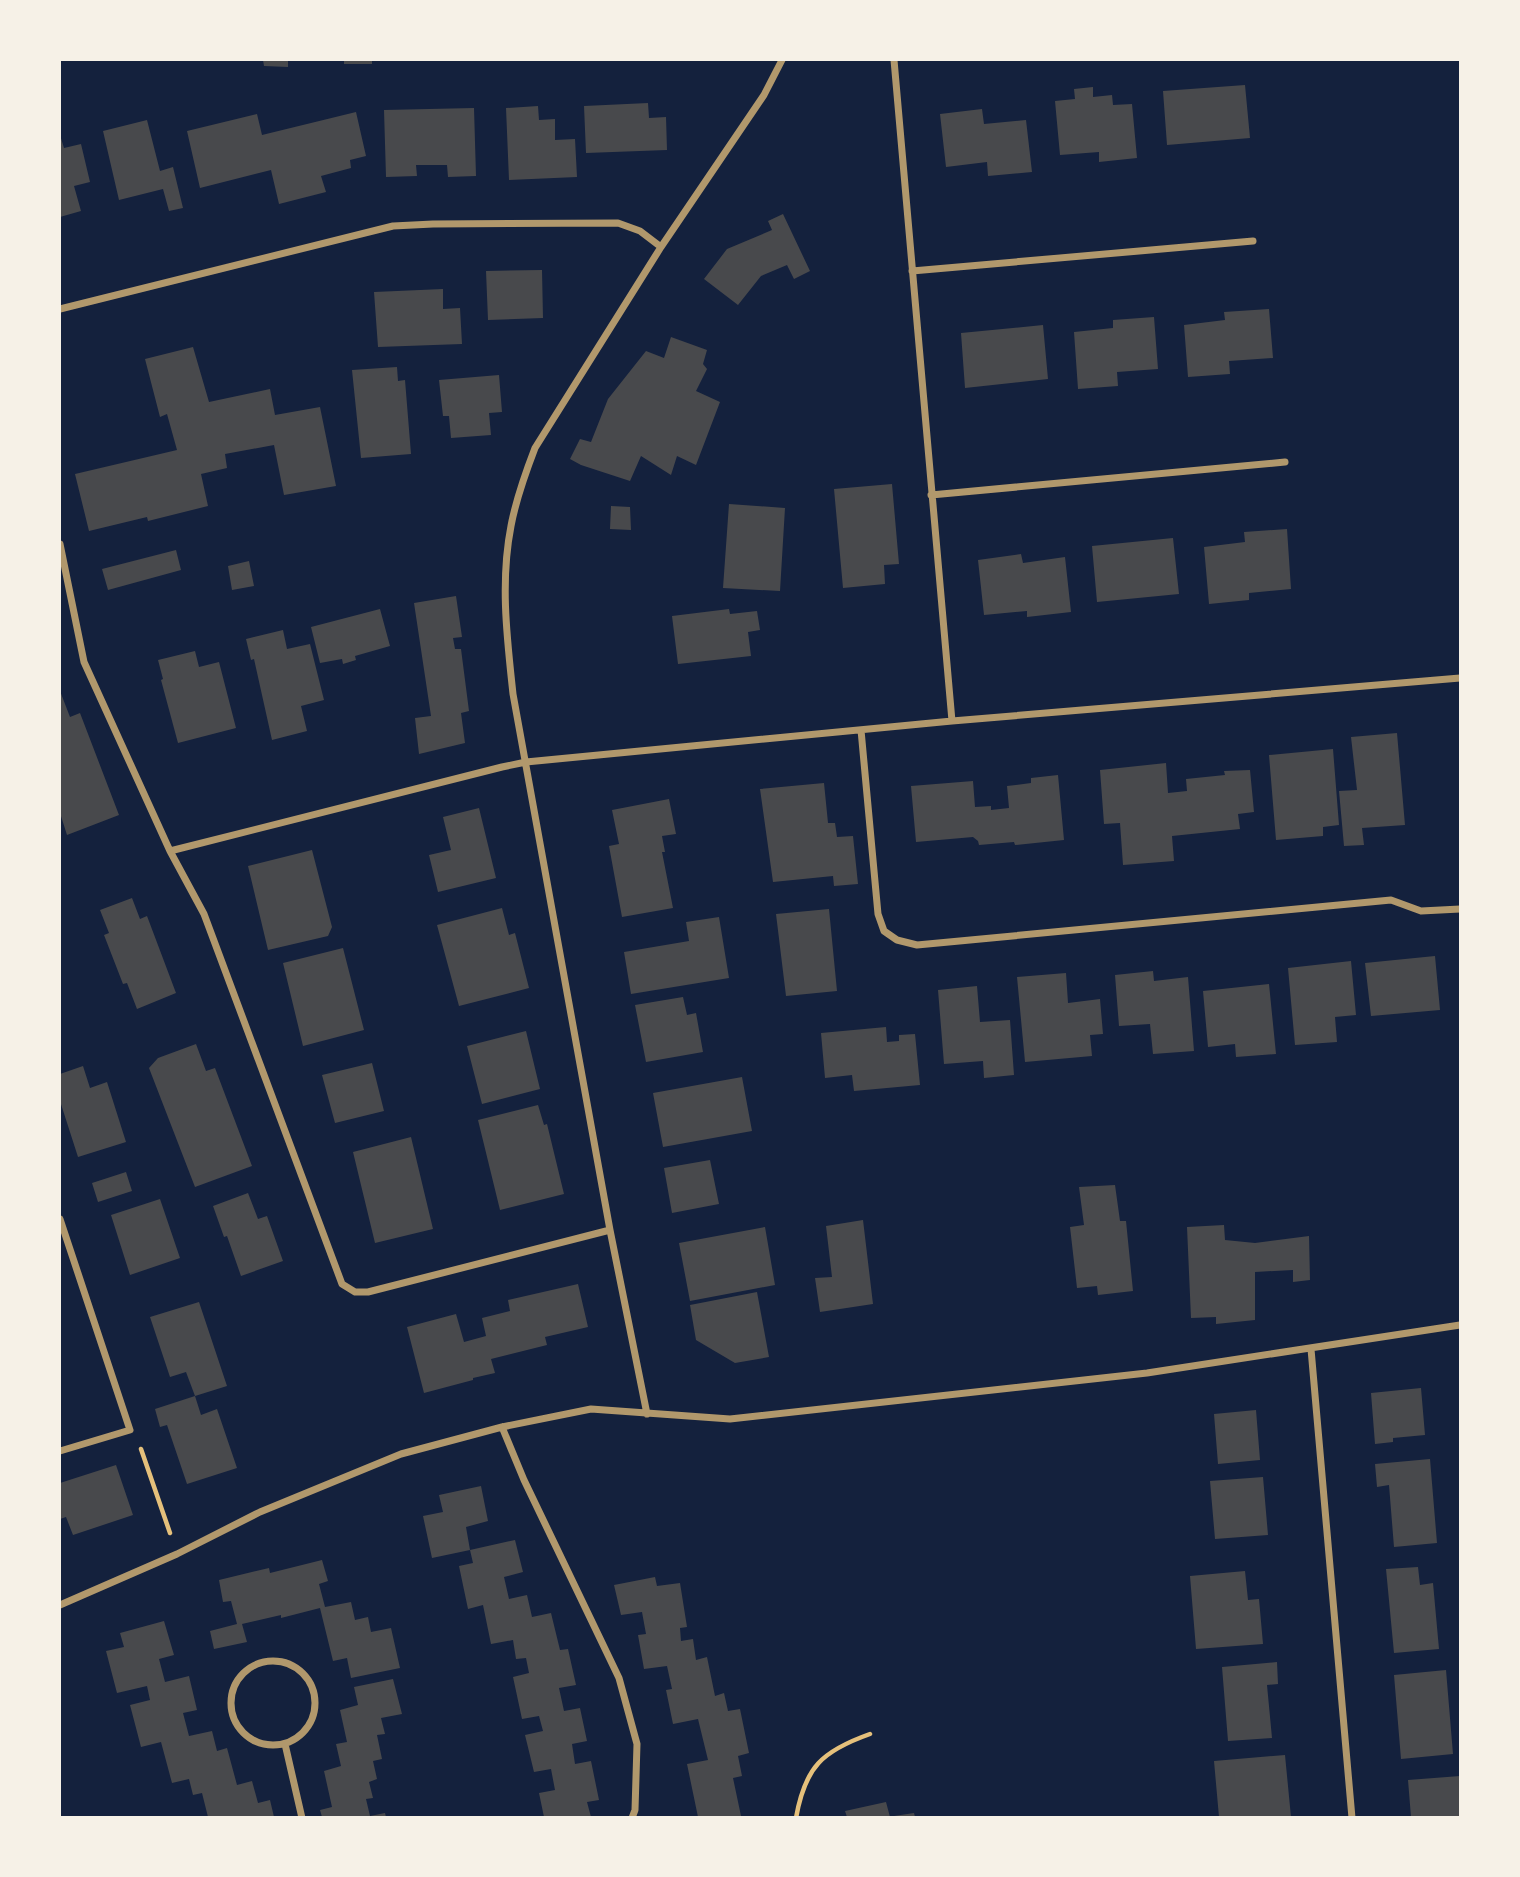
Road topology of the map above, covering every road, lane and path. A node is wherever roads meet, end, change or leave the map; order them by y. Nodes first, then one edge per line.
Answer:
1 (782, 60) edge
2 (894, 60) edge
3 (1253, 241) dead end
4 (661, 247) junction
5 (912, 271) junction
6 (60, 309) edge
7 (1285, 462) dead end
8 (931, 495) junction
9 (60, 544) edge
10 (1461, 678) edge
11 (952, 721) junction
12 (861, 730) junction
13 (526, 762) junction
14 (170, 851) junction
15 (1461, 909) edge
16 (60, 1219) edge
17 (610, 1230) junction
18 (1461, 1325) edge
19 (1311, 1349) junction
20 (647, 1414) junction
21 (502, 1427) junction
22 (130, 1430) junction
23 (60, 1451) edge
24 (177, 1554) junction
25 (60, 1605) edge
26 (870, 1734) dead end
27 (285, 1744) junction
28 (302, 1818) edge
29 (632, 1818) edge
30 (796, 1818) edge
31 (1352, 1818) edge

1 - 4 street
2 - 5 street
3 - 5 street
4 - 6 street
4 - 13 street
5 - 8 street
7 - 8 street
8 - 11 street
9 - 14 street
10 - 11 street
11 - 12 street
12 - 13 street
12 - 15 street
13 - 14 street
13 - 17 street
14 - 17 street
16 - 22 street
17 - 20 street
18 - 19 street
19 - 20 street
19 - 31 street
20 - 21 street
21 - 24 street
21 - 29 street
22 - 23 street
22 - 24 path
24 - 25 street
26 - 30 path
27 - 27 street
27 - 28 street

